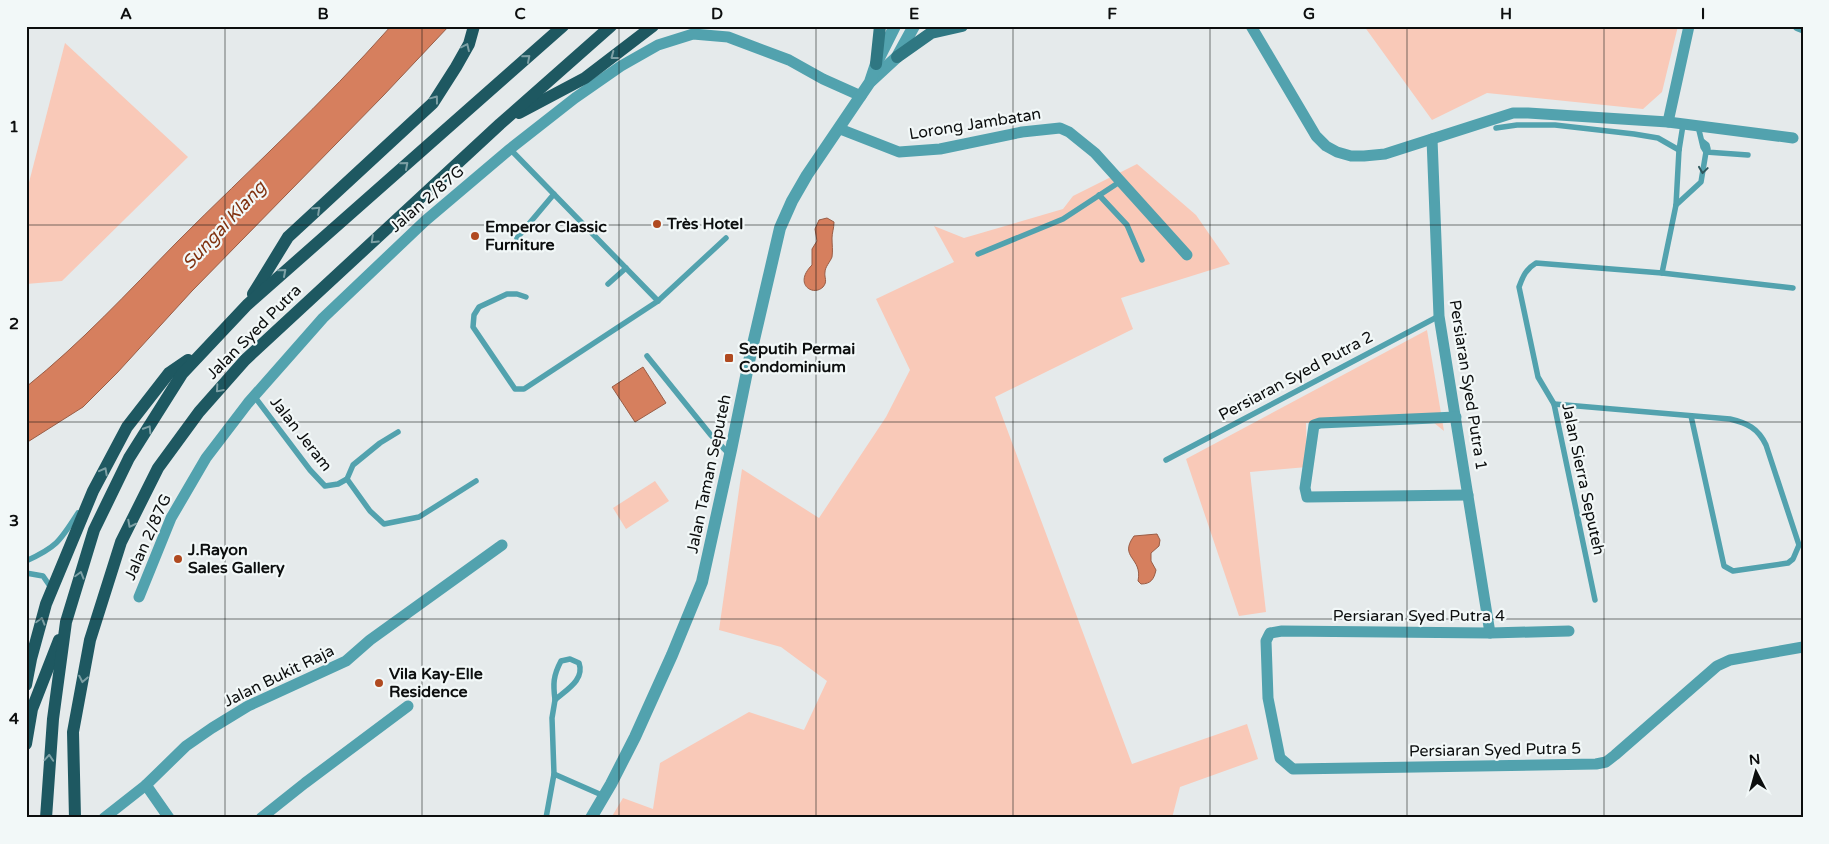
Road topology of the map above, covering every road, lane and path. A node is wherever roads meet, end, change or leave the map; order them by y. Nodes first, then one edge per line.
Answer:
1 (474, 26) edge
2 (563, 26) edge
3 (611, 26) edge
4 (653, 26) edge
5 (880, 26) edge
6 (895, 26) edge
7 (914, 26) edge
8 (962, 26) edge
9 (1251, 26) edge
10 (1689, 26) edge
11 (1798, 26) edge
12 (1803, 28) edge
13 (897, 56) junction
14 (876, 64) junction
15 (870, 82) junction
16 (861, 96) junction
17 (1668, 122) junction
18 (500, 124) junction
19 (1698, 126) junction
20 (1496, 128) dead end
21 (840, 129) junction
22 (1682, 129) junction
23 (1793, 138) dead end
24 (1432, 139) junction
25 (510, 149) junction
26 (1679, 150) junction
27 (1706, 152) junction
28 (1748, 155) dead end
29 (1121, 182) junction
30 (554, 194) junction
31 (1099, 195) junction
32 (1676, 205) junction
33 (517, 238) dead end
34 (726, 238) dead end
35 (978, 254) dead end
36 (1187, 254) dead end
37 (1142, 260) dead end
38 (626, 268) junction
39 (1662, 272) junction
40 (608, 284) dead end
41 (1793, 288) dead end
42 (526, 297) dead end
43 (658, 301) junction
44 (247, 305) junction
45 (1438, 316) junction
46 (208, 346) junction
47 (647, 356) dead end
48 (254, 396) junction
49 (1554, 404) junction
50 (1691, 416) junction
51 (1456, 417) junction
52 (398, 432) dead end
53 (730, 455) junction
54 (1166, 460) dead end
55 (347, 479) junction
56 (476, 481) dead end
57 (93, 491) junction
58 (1468, 495) junction
59 (502, 545) dead end
60 (26, 561) edge
61 (26, 572) edge
62 (52, 589) junction
63 (138, 598) dead end
64 (1595, 600) dead end
65 (66, 622) junction
66 (1569, 631) dead end
67 (1270, 633) joint
68 (1490, 633) junction
69 (1803, 647) edge
70 (26, 685) edge
71 (555, 700) junction
72 (408, 706) dead end
73 (26, 744) edge
74 (554, 774) junction
75 (146, 785) junction
76 (604, 796) junction
77 (46, 818) edge
78 (75, 818) edge
79 (104, 818) edge
80 (169, 818) edge
81 (261, 818) edge
82 (546, 818) edge
83 (591, 818) edge

44 -> 1 main road
44 -> 2 main road, Jalan Syed Putra
3 - 18 main road, Jalan Syed Putra
4 -> 18 main road
5 - 14 main road
6 - 14 street, Jalan Taman Seputeh
7 - 13 street, Jalan Taman Seputeh
8 - 13 main road
9 - 24 street
10 - 17 street
11 - 12 street
13 - 15 street, Jalan Taman Seputeh
14 - 15 street, Jalan Taman Seputeh
15 - 16 street, Jalan Taman Seputeh
16 - 21 street, Jalan Taman Seputeh
16 - 25 street, Jalan 2/87G
17 - 22 street
17 - 24 street
18 -> 78 main road, Jalan Syed Putra
19 - 22 street
19 - 23 street
19 - 27 lane
20 - 26 lane
21 - 29 street, Lorong Jambatan
21 - 53 street, Jalan Taman Seputeh
22 - 26 lane
24 - 45 street, Persiaran Syed Putra 1
25 - 30 lane
25 - 48 street, Jalan 2/87G
26 - 32 lane
27 - 28 lane
27 -> 32 lane
29 - 31 lane
29 - 36 street, Lorong Jambatan
30 - 33 lane
30 - 38 lane
31 - 35 lane
31 - 37 lane
32 - 39 lane
34 - 43 lane
38 - 40 lane
38 - 43 lane
39 - 41 lane, Jalan Sierra Seputeh
39 - 49 lane, Jalan Sierra Seputeh
42 - 43 lane
44 - 46 main road, Jalan Syed Putra
45 - 51 street, Persiaran Syed Putra 1
45 - 54 lane, Persiaran Syed Putra 2
57 -> 46 main road
65 -> 46 main road, Jalan Syed Putra
47 - 53 lane
48 - 55 lane, Jalan Jeram
48 - 63 street, Jalan 2/87G
49 - 50 lane
49 - 64 lane, Jalan Sierra Seputeh
50 - 50 lane
51 - 58 street, Persiaran Syed Putra 1
51 - 58 street
52 - 55 lane, Jalan Jeram
53 - 76 street, Jalan Taman Seputeh
55 - 56 lane
57 - 60 lane
57 - 62 main road
58 - 68 street, Persiaran Syed Putra 1
59 - 75 street, Jalan Bukit Raja
61 - 62 lane
70 -> 62 main road
65 - 73 main road
77 -> 65 main road, Jalan Syed Putra
66 - 68 street, Persiaran Syed Putra 4
67 - 68 street, Persiaran Syed Putra 4
67 - 69 street, Persiaran Syed Putra 5
71 - 71 lane
71 - 74 lane
72 - 81 street
74 - 76 lane
74 - 82 lane
75 - 79 street, Jalan Bukit Raja
75 - 80 street
76 - 83 street, Jalan Taman Seputeh

